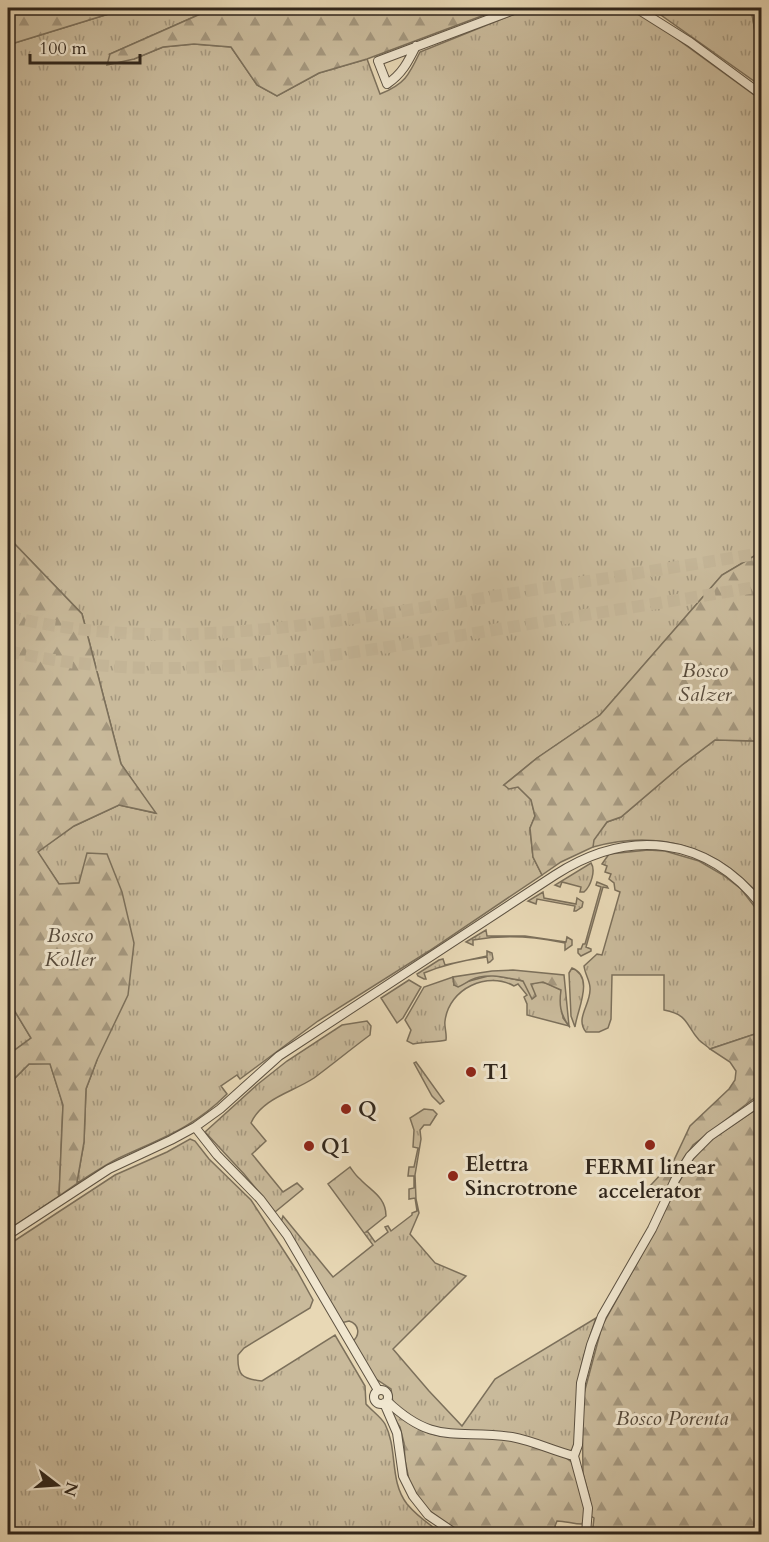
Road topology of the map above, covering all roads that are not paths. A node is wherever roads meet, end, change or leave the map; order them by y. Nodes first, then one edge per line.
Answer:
1 (519, 8) edge
2 (636, 8) edge
3 (416, 46) junction
4 (762, 95) edge
5 (762, 906) edge
6 (762, 1100) edge
7 (195, 1127) junction
8 (8, 1235) edge
9 (385, 1402) junction
10 (574, 1456) junction
11 (456, 1534) edge
12 (586, 1534) edge

1 - 3 street
2 - 4 street
3 - 3 street
5 - 7 street
6 - 10 street
7 - 8 street
7 - 9 street
9 - 10 street
9 - 11 street
10 - 12 street

